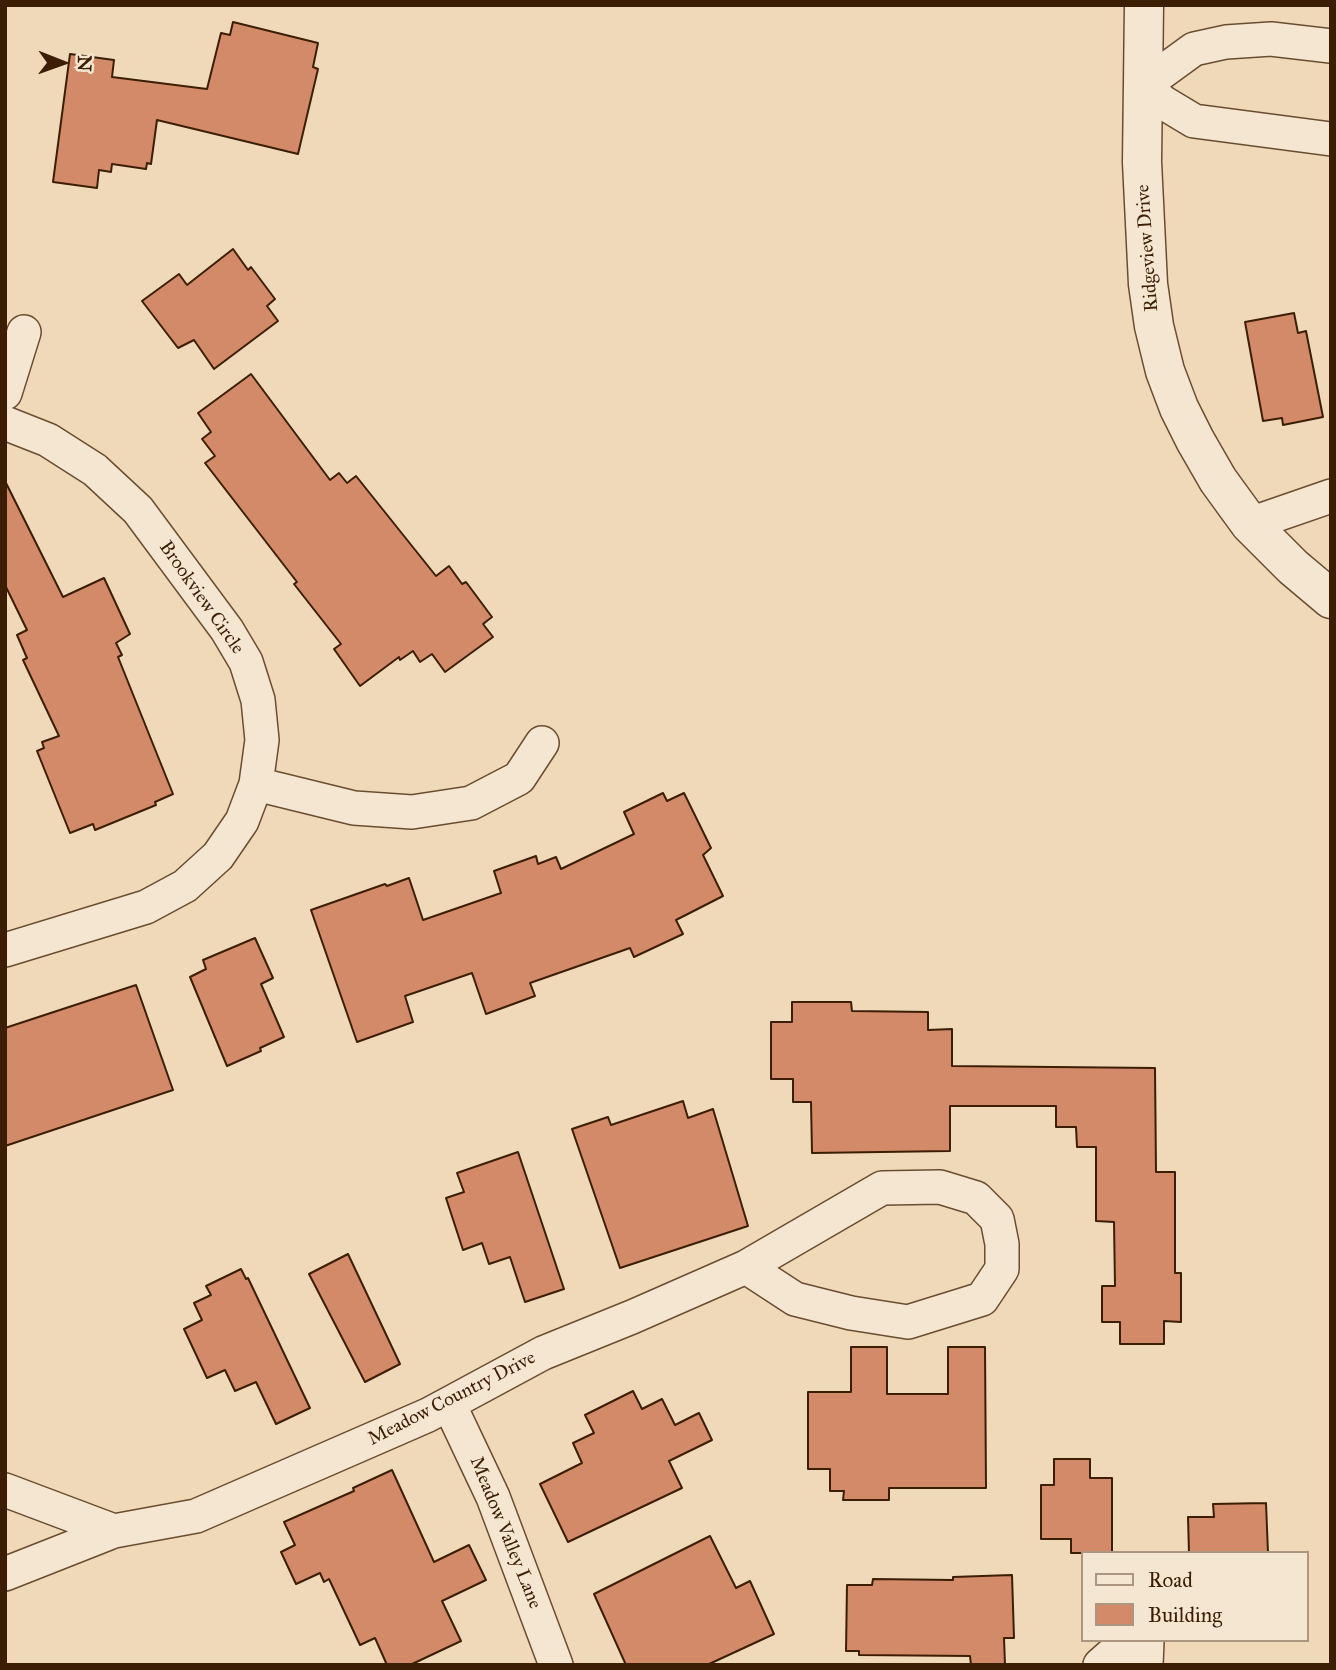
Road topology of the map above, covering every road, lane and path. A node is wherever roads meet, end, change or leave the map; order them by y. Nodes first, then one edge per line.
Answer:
1 (1144, 5) edge
2 (1331, 46) edge
3 (1143, 86) junction
4 (1331, 139) edge
5 (24, 332) dead end
6 (5, 393) edge
7 (5, 423) edge
8 (1331, 496) edge
9 (1250, 524) junction
10 (1331, 600) edge
11 (542, 743) dead end
12 (256, 784) junction
13 (5, 950) edge
14 (746, 1267) junction
15 (449, 1404) junction
16 (5, 1490) edge
17 (114, 1531) junction
18 (5, 1574) edge
19 (1143, 1642) edge
20 (1147, 1642) edge
21 (556, 1665) edge
22 (1100, 1665) edge
23 (1146, 1665) edge

1 - 3 street, Ridgeview Drive
2 - 3 street
3 - 4 street
3 - 9 street, Ridgeview Drive
5 - 6 street
7 - 12 street, Brookview Circle
8 - 9 street
9 - 10 street, Ridgeview Drive
11 - 12 street
12 - 13 street, Brookview Circle
14 - 14 street, Meadow Country Drive
14 - 15 street, Meadow Country Drive
15 - 17 street, Meadow Country Drive
15 - 21 street, Meadow Valley Lane
16 - 17 street
17 - 18 street, Meadow Country Drive
19 - 22 street
20 - 23 street

